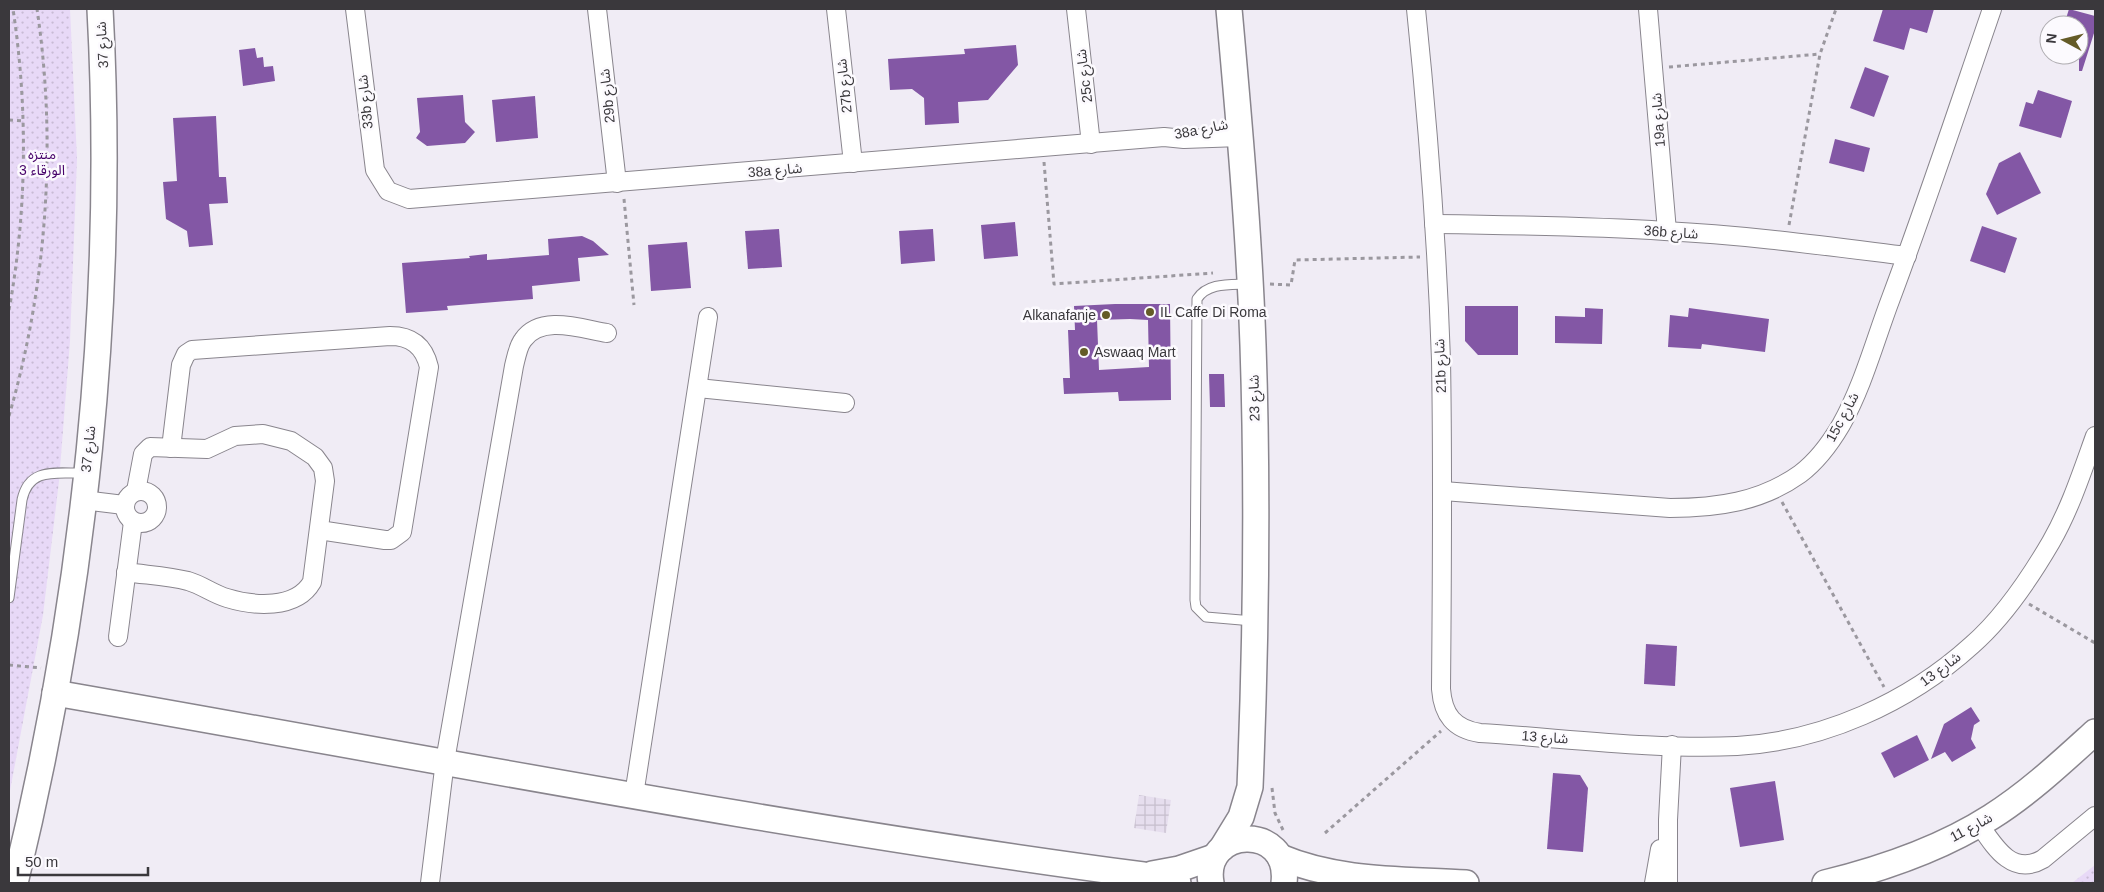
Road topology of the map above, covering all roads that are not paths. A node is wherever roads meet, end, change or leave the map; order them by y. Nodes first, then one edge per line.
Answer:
1 (100, 9) edge
2 (356, 9) edge
3 (597, 9) edge
4 (836, 9) edge
5 (1076, 9) edge
6 (1229, 9) edge
7 (1416, 9) edge
8 (1648, 9) edge
9 (1992, 9) edge
10 (1240, 130) junction
11 (1091, 144) junction
12 (853, 163) junction
13 (620, 182) junction
14 (388, 191) joint
15 (1434, 224) junction
16 (1667, 231) junction
17 (1907, 256) junction
18 (1249, 277) junction
19 (708, 317) dead end
20 (607, 333) dead end
21 (698, 388) junction
22 (845, 403) dead end
23 (2095, 436) edge
24 (170, 448) junction
25 (86, 474) junction
26 (136, 491) junction
27 (1443, 491) junction
28 (83, 500) junction
29 (124, 505) junction
30 (133, 522) junction
31 (319, 530) junction
32 (126, 572) junction
33 (9, 598) edge
34 (1255, 621) junction
35 (118, 637) dead end
36 (57, 681) junction
37 (1451, 722) joint
38 (2095, 732) edge
39 (1672, 745) junction
40 (445, 761) junction
41 (1251, 784) junction
42 (634, 795) junction
43 (2095, 816) edge
44 (1668, 820) junction
45 (1985, 820) junction
46 (1278, 846) junction
47 (1218, 853) junction
48 (1143, 875) junction
49 (1342, 876) junction
50 (15, 883) edge
51 (430, 883) edge
52 (1178, 883) edge
53 (1211, 883) edge
54 (1284, 883) edge
55 (1309, 883) edge
56 (1466, 883) edge
57 (1654, 883) edge
58 (1668, 883) edge
59 (1825, 883) edge

1 - 25 street, شارع 37
2 - 14 street, 33b شارع
3 - 13 street, 29b شارع
4 - 12 street, 27b شارع
5 - 11 street, 25c شارع
6 - 10 street, شارع 23
7 - 15 street, 21b شارع
8 - 16 street, 19a شارع
9 - 17 street, 15c شارع
10 - 11 street, 38a شارع
10 - 18 street, شارع 23
11 - 12 street, 38a شارع
12 - 13 street, 38a شارع
13 - 14 street, 38a شارع
15 - 16 street, 36b شارع
15 - 27 street, 21b شارع
16 - 17 street, 36b شارع
17 - 27 street, 15c شارع
18 - 34 street, شارع 23
18 - 34 lane
19 - 21 street
20 - 40 street
21 - 22 street
21 - 42 street
23 - 39 street, شارع 13
24 - 26 street
24 - 31 street
24 - 31 street
25 - 28 street, شارع 37
25 - 33 lane
26 - 29 street
26 - 30 street
27 - 37 street, 21b شارع
28 - 29 street
28 - 36 street, شارع 37
29 - 30 street
30 - 32 street
31 - 32 street
32 - 35 street
34 - 41 street, شارع 23
36 - 40 street
36 - 50 street, شارع 37
37 - 39 street, شارع 13
38 - 45 street, شارع 11
39 - 44 street
40 - 42 street
40 - 51 street
41 - 46 street, شارع 23
41 - 47 street, شارع 23
42 - 48 street
43 - 45 street
44 - 57 street
44 - 58 street
45 - 59 street, شارع 11
46 - 47 street
46 - 49 street
46 - 54 street, شارع 23
47 - 48 street
47 - 53 street
48 - 52 street
49 - 55 street
49 - 56 street

